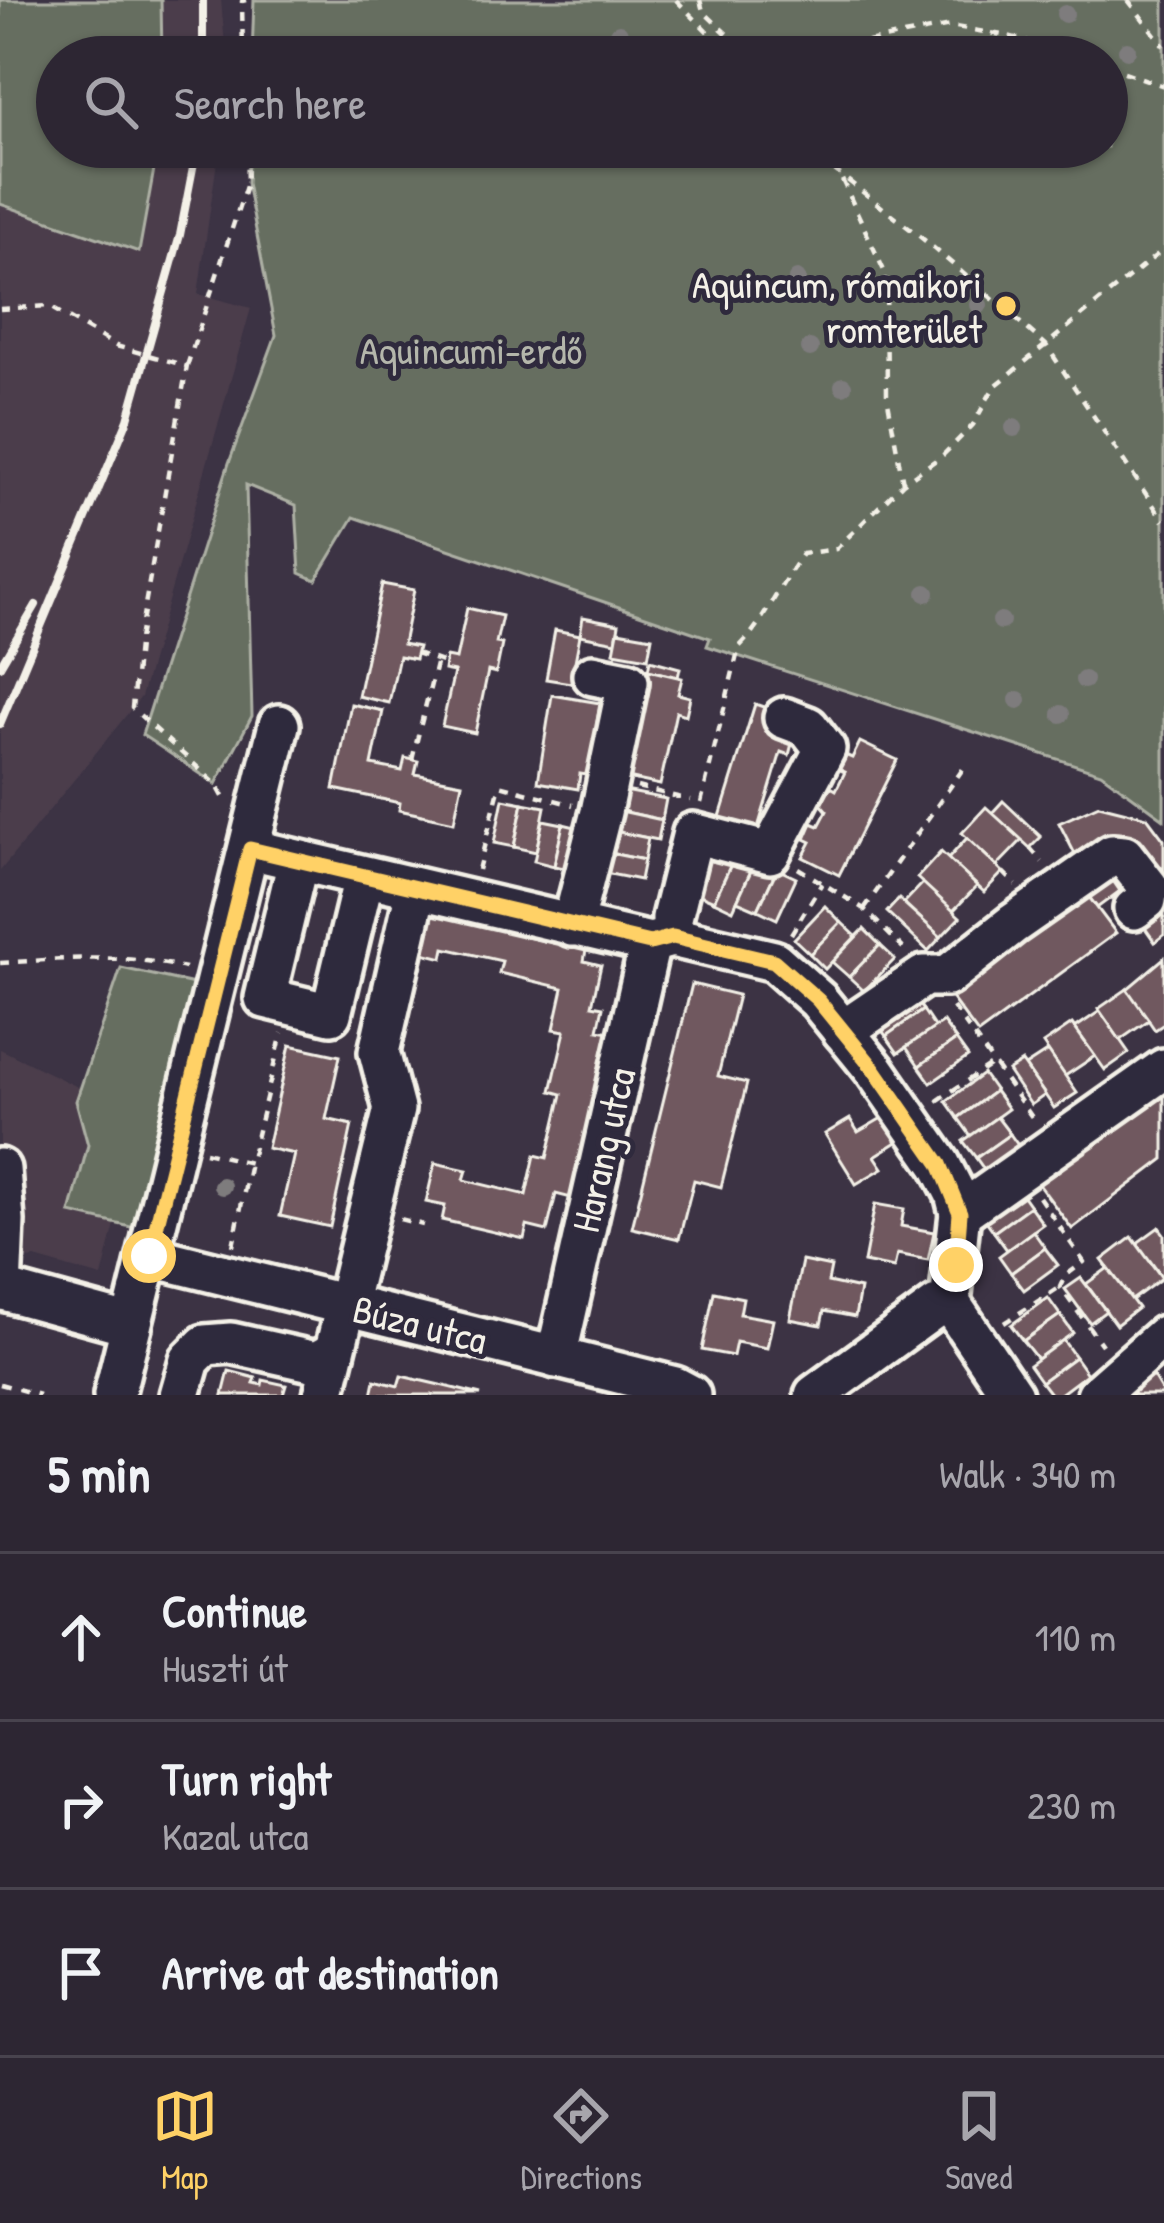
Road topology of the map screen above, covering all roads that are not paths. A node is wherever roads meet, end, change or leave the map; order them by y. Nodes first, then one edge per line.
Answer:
1 (593, 675) dead end
2 (784, 718) dead end
3 (279, 725) dead end
4 (250, 849) junction
5 (298, 861) junction
6 (364, 877) junction
7 (416, 890) junction
8 (1135, 909) dead end
9 (572, 926) junction
10 (661, 940) junction
11 (843, 1031) junction
12 (1164, 1069) edge
13 (0, 1169) edge
14 (960, 1213) junction
15 (2, 1220) edge
16 (149, 1256) junction
17 (1, 1290) edge
18 (950, 1303) junction
19 (347, 1305) junction
20 (131, 1325) junction
21 (1164, 1336) edge
22 (334, 1352) junction
23 (556, 1358) junction
24 (1110, 1384) edge
25 (642, 1387) edge
26 (114, 1395) edge
27 (180, 1395) edge
28 (324, 1395) edge
29 (689, 1395) edge
30 (815, 1395) edge
31 (1012, 1395) edge

1 - 9 street
2 - 10 street, Harang utca
3 - 4 street
4 - 5 street
4 - 16 street
5 - 6 street
5 - 6 street
6 - 7 street
7 - 9 street
7 - 19 street
8 - 11 street
9 - 10 street
10 - 11 street
10 - 23 street, Harang utca
11 - 14 street
12 - 14 street
13 - 15 street
14 - 18 street
15 - 17 street
16 - 19 street, Búza utca
16 - 20 street
17 - 20 street
18 - 30 street
18 - 31 street
19 - 22 street
19 - 23 street, Búza utca
20 - 26 street
21 - 24 street
22 - 27 street
22 - 28 street
23 - 25 street, Búza utca
25 - 29 street, Búza utca

